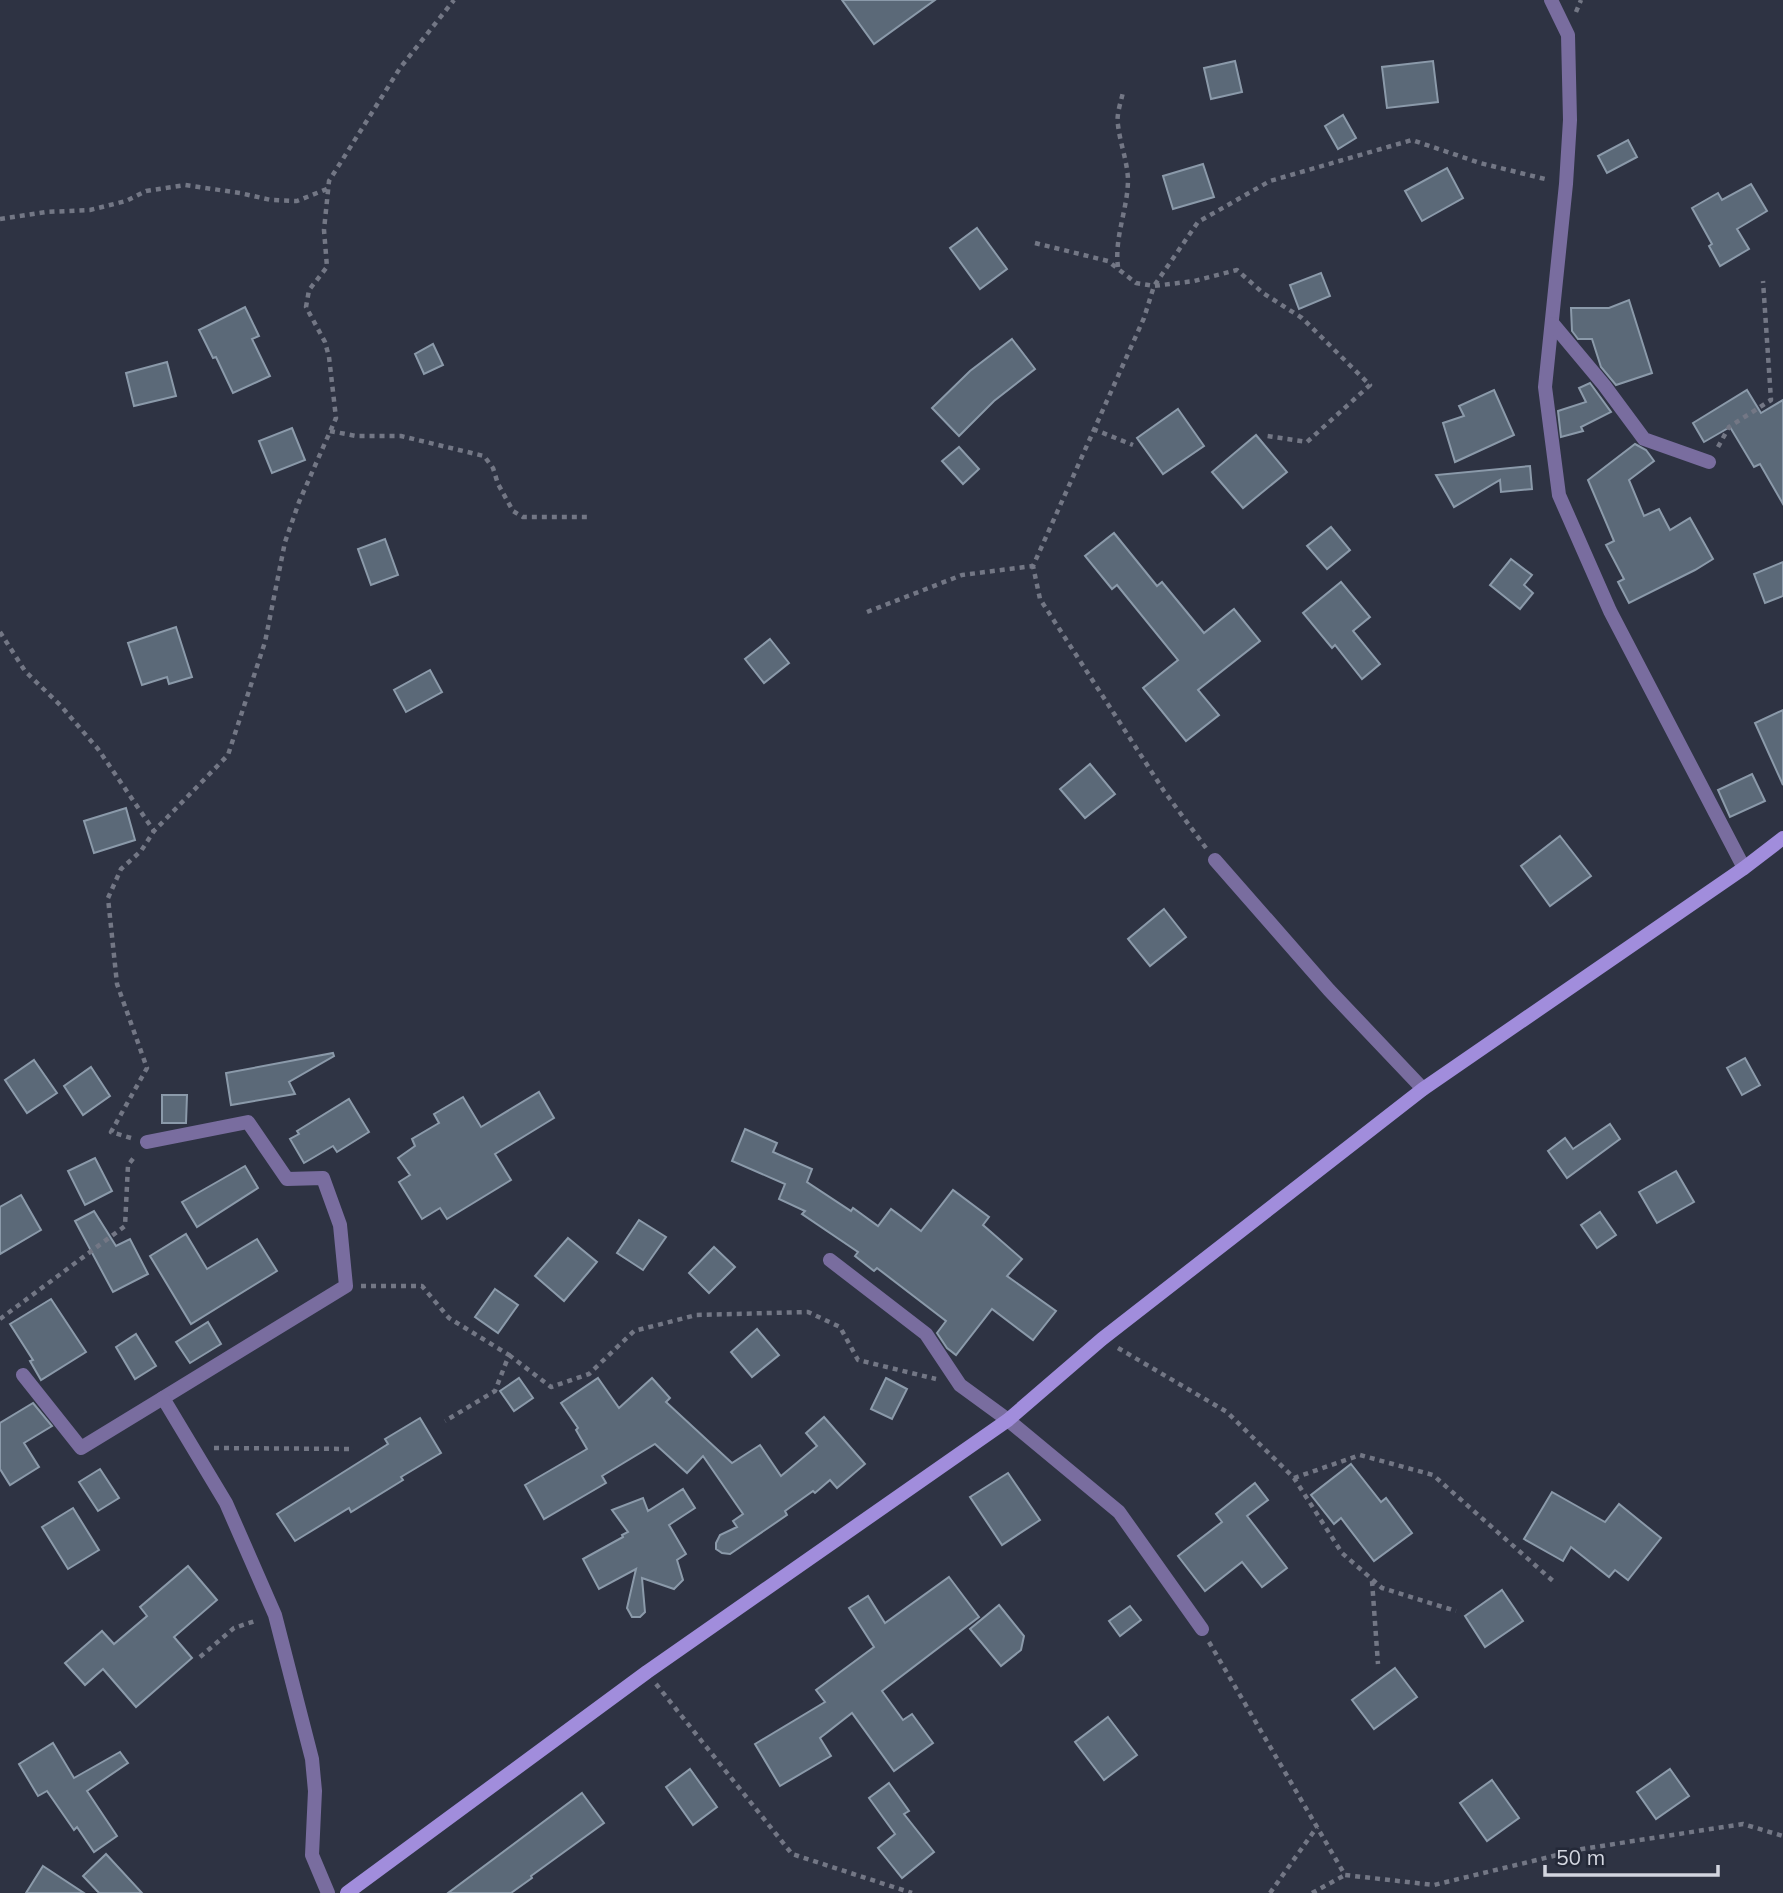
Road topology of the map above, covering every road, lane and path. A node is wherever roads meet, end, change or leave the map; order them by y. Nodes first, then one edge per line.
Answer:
1 (454, 0) edge
2 (1550, 0) edge
3 (1122, 92) dead end
4 (1566, 184) junction
5 (328, 188) junction
6 (0, 219) edge
7 (1035, 243) dead end
8 (1118, 267) junction
9 (1763, 281) dead end
10 (1154, 286) junction
11 (1553, 324) junction
12 (1093, 429) junction
13 (330, 430) junction
14 (1267, 436) dead end
15 (1133, 445) dead end
16 (1709, 462) joint
17 (589, 517) dead end
18 (1033, 566) junction
19 (867, 612) dead end
20 (0, 632) edge
21 (154, 831) junction
22 (1783, 838) edge
23 (1215, 860) joint
24 (1744, 868) junction
25 (1423, 1089) junction
26 (147, 1142) junction
27 (830, 1259) dead end
28 (346, 1286) junction
29 (0, 1319) edge
30 (1102, 1339) junction
31 (509, 1355) junction
32 (23, 1375) dead end
33 (960, 1385) junction
34 (163, 1398) junction
35 (1008, 1420) junction
36 (446, 1421) dead end
37 (192, 1448) junction
38 (354, 1449) dead end
39 (1294, 1478) junction
40 (1372, 1580) junction
41 (1553, 1581) dead end
42 (1456, 1611) dead end
43 (275, 1615) junction
44 (1202, 1629) joint
45 (200, 1657) dead end
46 (1378, 1664) dead end
47 (647, 1672) junction
48 (1317, 1827) junction
49 (1783, 1836) edge
50 (1345, 1875) junction
51 (328, 1893) edge
52 (347, 1893) edge
53 (912, 1893) edge
54 (1270, 1893) edge
55 (1312, 1893) edge

1 - 5 path
2 - 4 street
3 - 8 path
4 - 10 path
4 - 11 street
5 - 6 path
5 - 13 path
7 - 8 path
8 - 10 path
9 - 16 path
10 - 12 path
10 - 14 path
11 - 16 street
11 - 24 street
12 - 15 path
12 - 18 path
13 - 17 path
13 - 21 path
18 - 19 path
18 - 23 path
20 - 21 path
21 - 26 path
22 - 24 main road
23 - 25 street
24 - 25 main road
25 - 30 main road
26 - 28 street
26 - 29 path
27 - 33 street
28 - 31 path
28 - 34 street
30 - 35 main road
30 - 39 path
31 - 33 path
31 - 36 path
32 - 34 street
33 - 35 street
34 - 37 street
35 - 44 street
35 - 47 main road
37 - 38 path
37 - 43 street
39 - 40 path
39 - 41 path
40 - 42 path
40 - 46 path
43 - 45 path
43 - 51 street
44 - 48 path
47 - 52 main road
47 - 53 path
48 - 50 path
48 - 54 path
49 - 50 path
50 - 55 path

